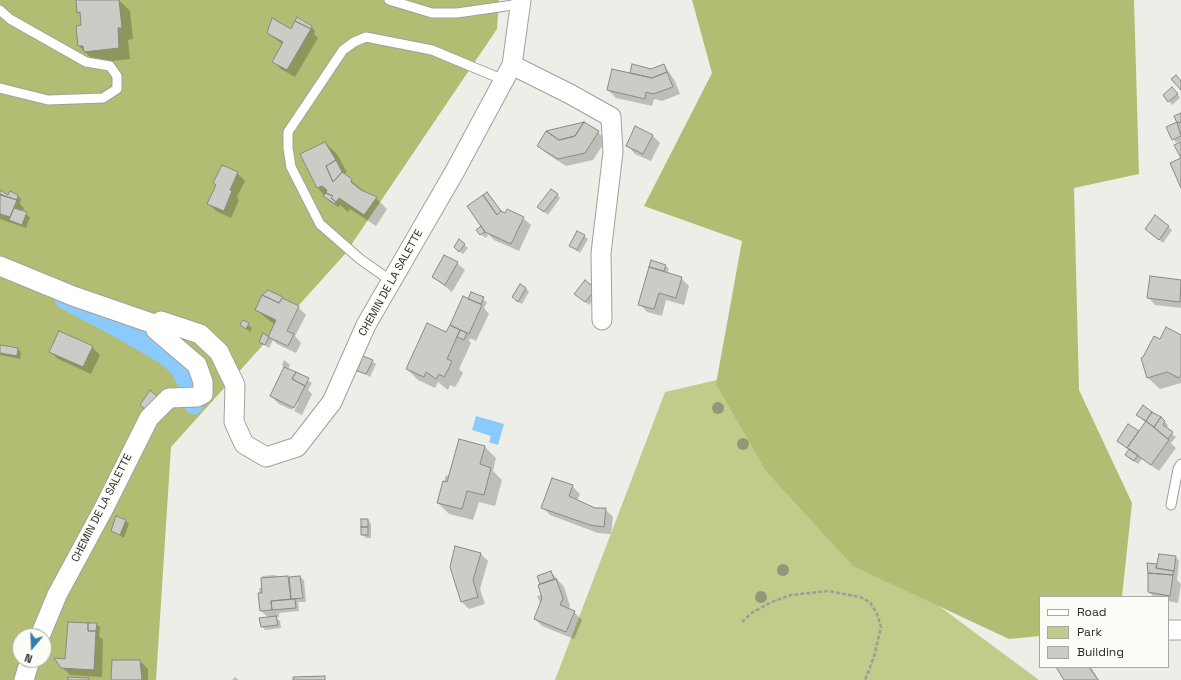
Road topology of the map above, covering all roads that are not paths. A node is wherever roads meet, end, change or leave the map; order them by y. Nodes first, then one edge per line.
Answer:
1 (389, 0) edge
2 (520, 2) edge
3 (0, 10) edge
4 (508, 72) junction
5 (0, 88) edge
6 (0, 266) edge
7 (391, 281) junction
8 (602, 320) dead end
9 (157, 325) junction
10 (1181, 464) edge
11 (1171, 505) dead end
12 (43, 628) edge
13 (1169, 630) edge
14 (1181, 630) edge
15 (28, 668) edge
16 (24, 680) edge

1 - 2 lane
2 - 4 street, CHEMIN DE LA SALETTE
3 - 5 lane
4 - 7 street, CHEMIN DE LA SALETTE
4 - 7 lane
4 - 8 street
6 - 9 street
7 - 9 street, CHEMIN DE LA SALETTE
9 - 12 street, CHEMIN DE LA SALETTE
10 - 11 lane
13 - 14 street
15 - 16 street

